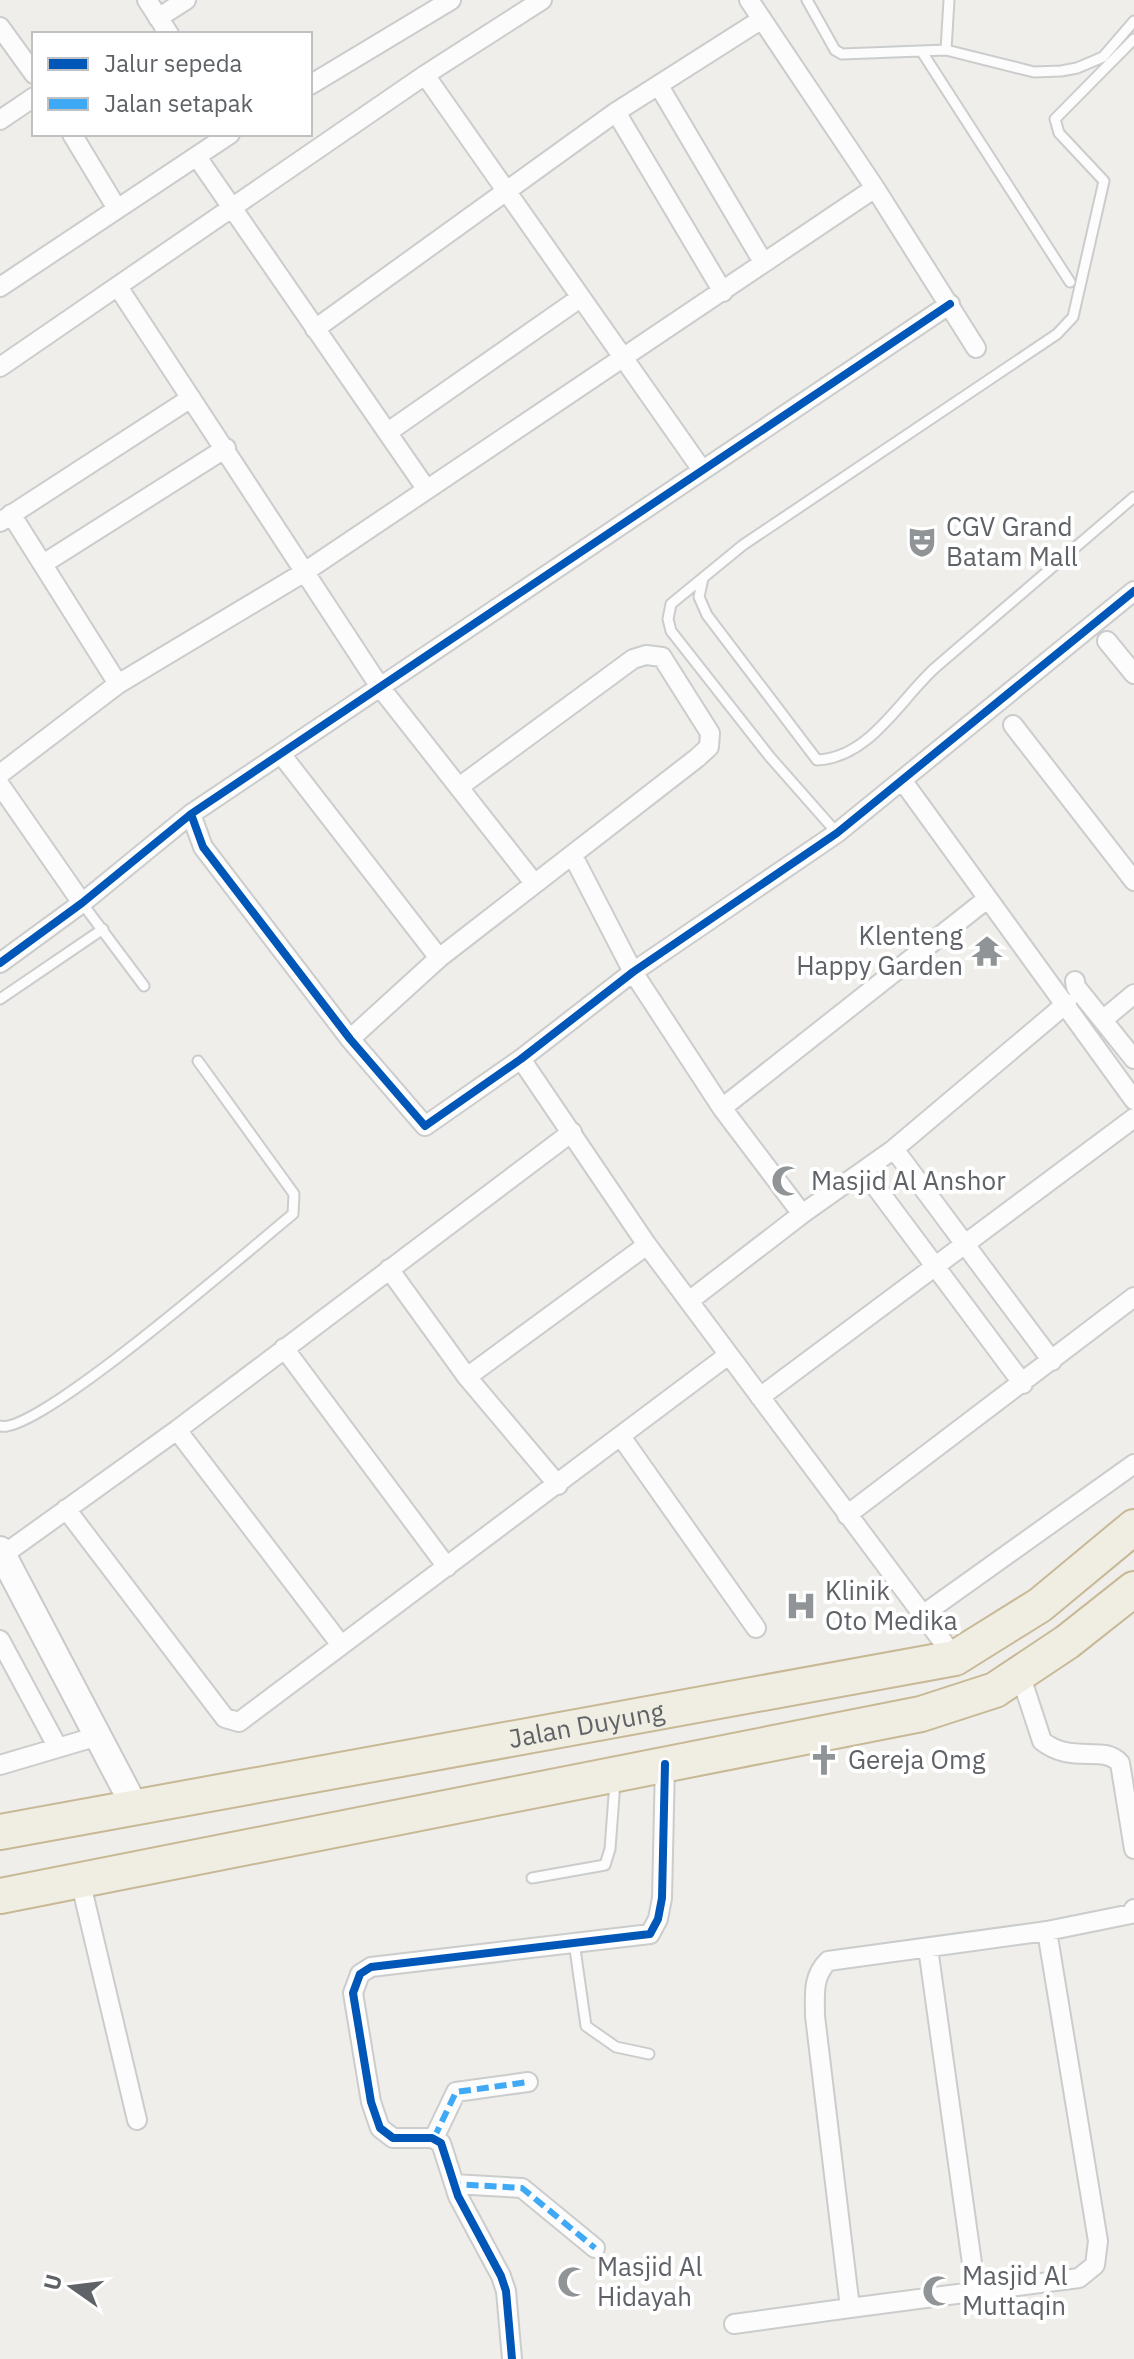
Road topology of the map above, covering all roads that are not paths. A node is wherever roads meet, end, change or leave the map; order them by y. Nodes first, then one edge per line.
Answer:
1 (147, 0) edge
2 (186, 0) edge
3 (451, 0) edge
4 (542, 0) edge
5 (749, 0) edge
6 (807, 0) edge
7 (949, 0) edge
8 (158, 18) junction
9 (762, 19) junction
10 (1134, 21) edge
11 (0, 27) edge
12 (168, 32) edge
13 (1134, 39) edge
14 (946, 50) junction
15 (922, 52) junction
16 (32, 71) edge
17 (425, 75) junction
18 (312, 84) edge
19 (659, 86) junction
20 (32, 98) edge
21 (616, 112) junction
22 (0, 120) edge
23 (73, 136) edge
24 (228, 136) edge
25 (201, 164) junction
26 (875, 188) junction
27 (506, 190) junction
28 (229, 206) junction
29 (116, 207) junction
30 (763, 262) junction
31 (1070, 282) dead end
32 (0, 287) edge
33 (118, 287) junction
34 (723, 292) junction
35 (580, 298) junction
36 (950, 304) junction
37 (315, 329) junction
38 (976, 348) dead end
39 (621, 356) junction
40 (0, 367) edge
41 (191, 398) junction
42 (388, 432) junction
43 (226, 448) junction
44 (702, 470) junction
45 (425, 487) junction
46 (1134, 497) edge
47 (5, 518) edge
48 (43, 564) junction
49 (303, 573) junction
50 (703, 578) junction
51 (1134, 591) edge
52 (1107, 641) dead end
53 (1134, 674) edge
54 (118, 684) junction
55 (380, 687) junction
56 (1013, 725) dead end
57 (281, 754) junction
58 (0, 774) edge
59 (902, 780) junction
60 (0, 785) edge
61 (459, 787) junction
62 (191, 814) junction
63 (837, 833) junction
64 (573, 856) junction
65 (1134, 881) edge
66 (534, 883) junction
67 (987, 899) junction
68 (82, 903) junction
69 (103, 929) junction
70 (439, 958) junction
71 (0, 963) edge
72 (633, 972) junction
73 (1075, 981) dead end
74 (144, 986) dead end
75 (1134, 994) edge
76 (0, 999) edge
77 (1067, 1003) junction
78 (1104, 1019) junction
79 (350, 1039) junction
80 (521, 1059) junction
81 (1134, 1059) edge
82 (198, 1061) dead end
83 (1134, 1100) edge
84 (722, 1108) junction
85 (1134, 1118) edge
86 (572, 1132) junction
87 (894, 1149) junction
88 (864, 1171) junction
89 (802, 1214) junction
90 (967, 1243) junction
91 (647, 1245) junction
92 (935, 1267) junction
93 (389, 1269) junction
94 (1134, 1297) edge
95 (689, 1301) junction
96 (284, 1348) junction
97 (727, 1356) junction
98 (1052, 1361) junction
99 (467, 1377) junction
100 (1023, 1384) junction
101 (760, 1397) junction
102 (0, 1426) edge
103 (177, 1430) junction
104 (622, 1438) junction
105 (1134, 1464) edge
106 (558, 1485) junction
107 (66, 1509) junction
108 (847, 1515) junction
109 (1134, 1527) edge
110 (2, 1553) edge
111 (447, 1567) junction
112 (1134, 1589) edge
113 (921, 1616) junction
114 (756, 1628) dead end
115 (0, 1640) edge
116 (341, 1645) junction
117 (955, 1658) junction
118 (1020, 1674) junction
119 (98, 1736) junction
120 (57, 1746) junction
121 (665, 1764) junction
122 (0, 1765) edge
123 (616, 1774) junction
124 (136, 1809) junction
125 (0, 1832) edge
126 (1134, 1849) edge
127 (532, 1878) dead end
128 (80, 1880) junction
129 (4, 1895) edge
130 (1134, 1909) edge
131 (1047, 1931) junction
132 (574, 1942) junction
133 (928, 1948) junction
134 (649, 2054) dead end
135 (528, 2082) dead end
136 (137, 2120) dead end
137 (434, 2138) junction
138 (454, 2184) junction
139 (595, 2248) dead end
140 (976, 2292) junction
141 (850, 2308) junction
142 (734, 2324) dead end
143 (512, 2359) edge

1 - 8 street
2 - 8 street
3 - 18 street
4 - 17 street
5 - 9 street
6 - 15 lane
7 - 14 lane
8 - 12 street
9 - 19 street
9 - 26 street
10 - 14 lane
11 - 16 street
13 - 50 lane
14 - 15 lane
15 - 31 lane
17 - 27 street
17 - 28 street
19 - 21 street
19 - 30 street
20 - 22 street
21 - 27 street
21 - 34 street
23 - 29 street
24 - 25 street
25 - 28 street
25 - 29 street
26 - 30 street
26 - 36 street
27 - 35 street
27 - 37 street
28 - 33 street
28 - 37 street
29 - 32 street
30 - 34 street
33 - 40 street
33 - 41 street
34 - 39 street
35 - 39 street
35 - 42 street
36 - 38 street
36 - 44 street
37 - 42 street
39 - 44 street
39 - 45 street
41 - 43 street
41 - 47 street
42 - 45 street
43 - 48 street
43 - 49 street
44 - 55 street
45 - 49 street
46 - 50 lane
47 - 48 street
48 - 54 street
49 - 54 street
49 - 55 street
50 - 63 lane
51 - 59 street
52 - 53 street
54 - 58 street
55 - 57 street
55 - 61 street
56 - 65 street
57 - 62 street
57 - 70 street
59 - 63 street
59 - 67 street
60 - 68 street
61 - 64 street
61 - 66 street
62 - 68 street
62 - 79 street
63 - 72 street
64 - 66 street
64 - 72 street
66 - 70 street
67 - 77 street
67 - 84 street
68 - 69 lane
68 - 71 street
69 - 74 lane
69 - 76 lane
70 - 79 street
72 - 80 street
72 - 84 street
73 - 78 street
75 - 78 street
77 - 83 street
77 - 87 street
78 - 81 street
79 - 80 street
80 - 86 street
82 - 102 lane
84 - 89 street
85 - 90 street
86 - 91 street
86 - 93 street
87 - 88 street
87 - 90 street
88 - 89 street
88 - 92 street
89 - 95 street
90 - 92 street
90 - 98 street
91 - 95 street
91 - 99 street
92 - 100 street
92 - 101 street
93 - 96 street
93 - 99 street
94 - 98 street
95 - 97 street
96 - 103 street
96 - 111 street
97 - 101 street
97 - 104 street
98 - 100 street
99 - 106 street
100 - 108 street
101 - 108 street
103 - 107 street
103 - 116 street
104 - 106 street
104 - 114 street
105 - 113 street
106 - 111 street
107 - 110 street
107 - 116 street
108 - 113 street
109 - 117 highway, Jalan Duyung
110 - 119 street
111 - 116 street
112 - 118 highway, Jalan Duyung
113 - 117 street
115 - 120 street
117 - 124 highway, Jalan Duyung
118 - 121 highway, Jalan Duyung
118 - 126 street
119 - 120 street
119 - 124 street
120 - 122 street
121 - 123 highway, Jalan Duyung
121 - 132 street
123 - 127 lane
123 - 128 highway, Jalan Duyung
124 - 125 highway, Jalan Duyung
128 - 129 highway, Jalan Duyung
128 - 136 street
130 - 131 street
131 - 133 street
131 - 140 street
132 - 134 lane
132 - 137 street
133 - 140 street
133 - 141 street
135 - 137 street
137 - 138 street
138 - 139 street
138 - 143 street
140 - 141 street
141 - 142 street

